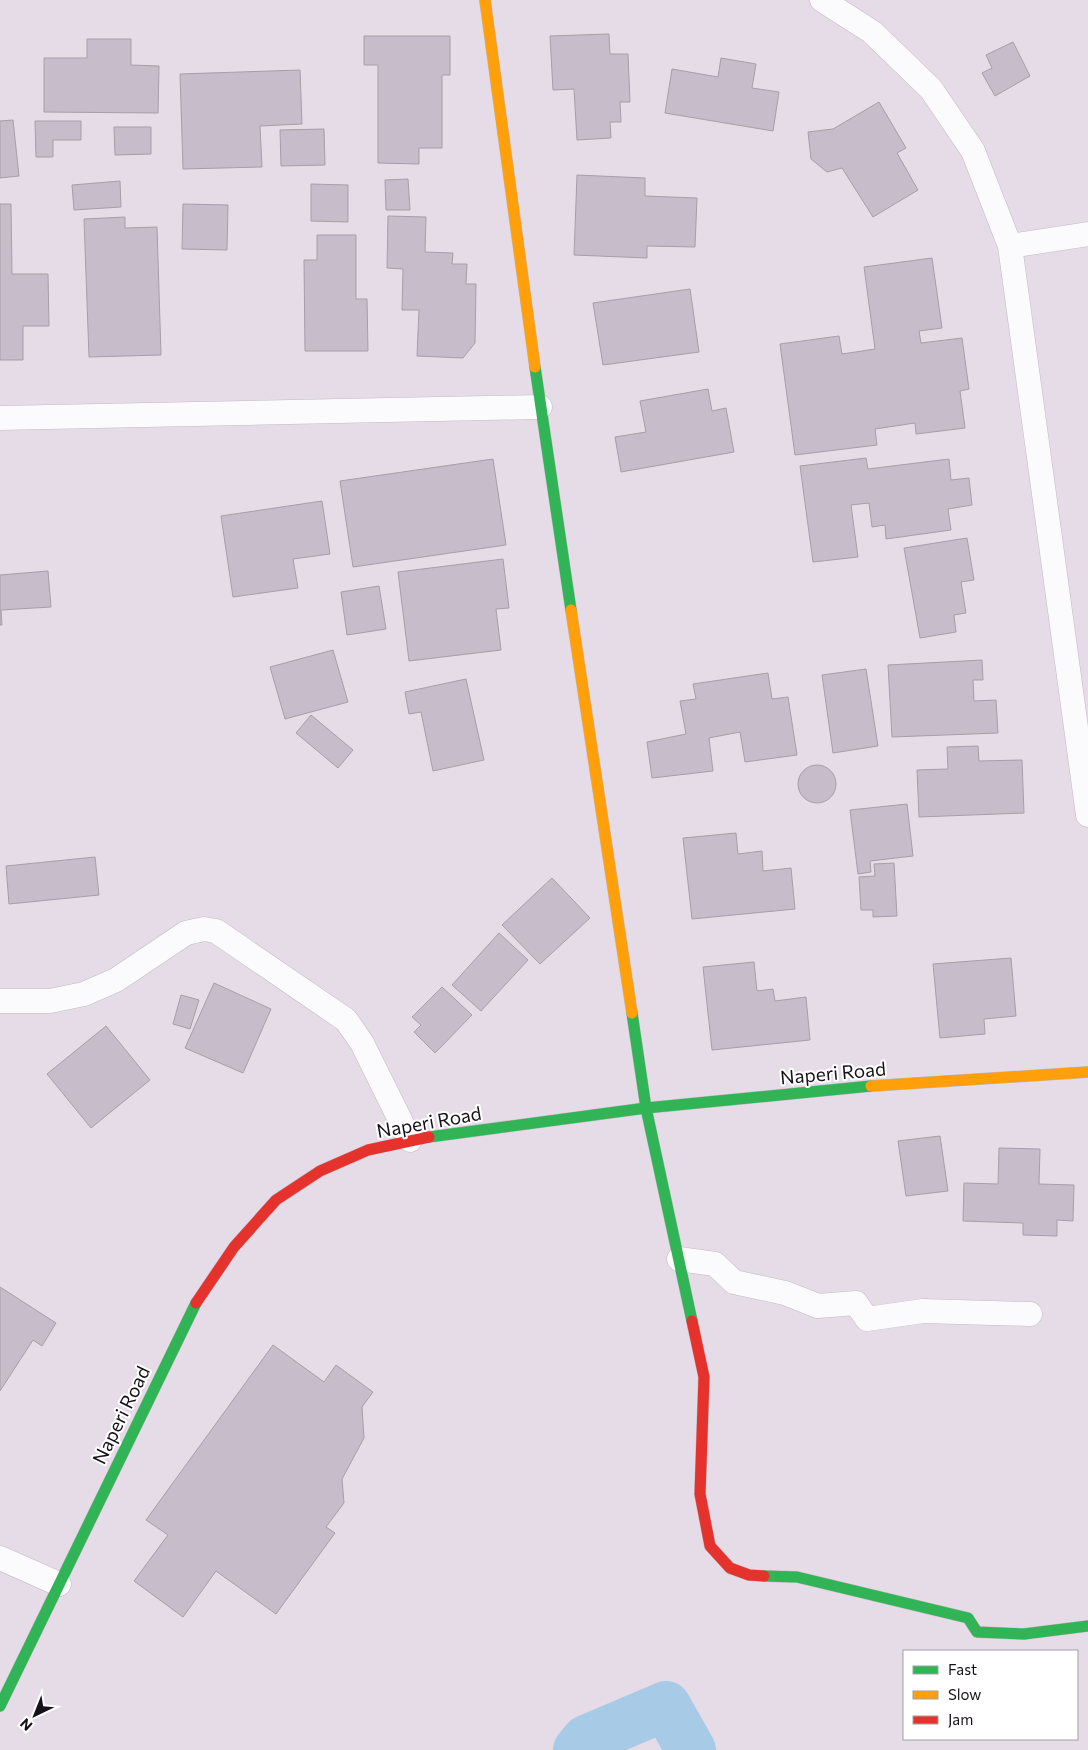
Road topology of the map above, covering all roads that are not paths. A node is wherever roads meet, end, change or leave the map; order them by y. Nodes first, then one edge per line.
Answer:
1 (485, 0) edge
2 (822, 0) edge
3 (1088, 234) edge
4 (1010, 246) junction
5 (540, 407) junction
6 (0, 418) edge
7 (1086, 783) edge
8 (1088, 815) edge
9 (0, 1002) edge
10 (1088, 1072) edge
11 (646, 1108) junction
12 (410, 1140) junction
13 (680, 1259) junction
14 (1030, 1314) dead end
15 (0, 1558) edge
16 (59, 1584) junction
17 (1088, 1626) edge
18 (0, 1706) edge

1 - 5 street
2 - 4 street
3 - 4 street
4 - 7 street
5 - 6 street
5 - 11 street
7 - 8 street
9 - 12 street
10 - 11 street, Naperi Road
11 - 12 street, Naperi Road
11 - 13 street
12 - 16 street, Naperi Road
13 - 14 street
13 - 17 street
15 - 16 street
16 - 18 street, Naperi Road

